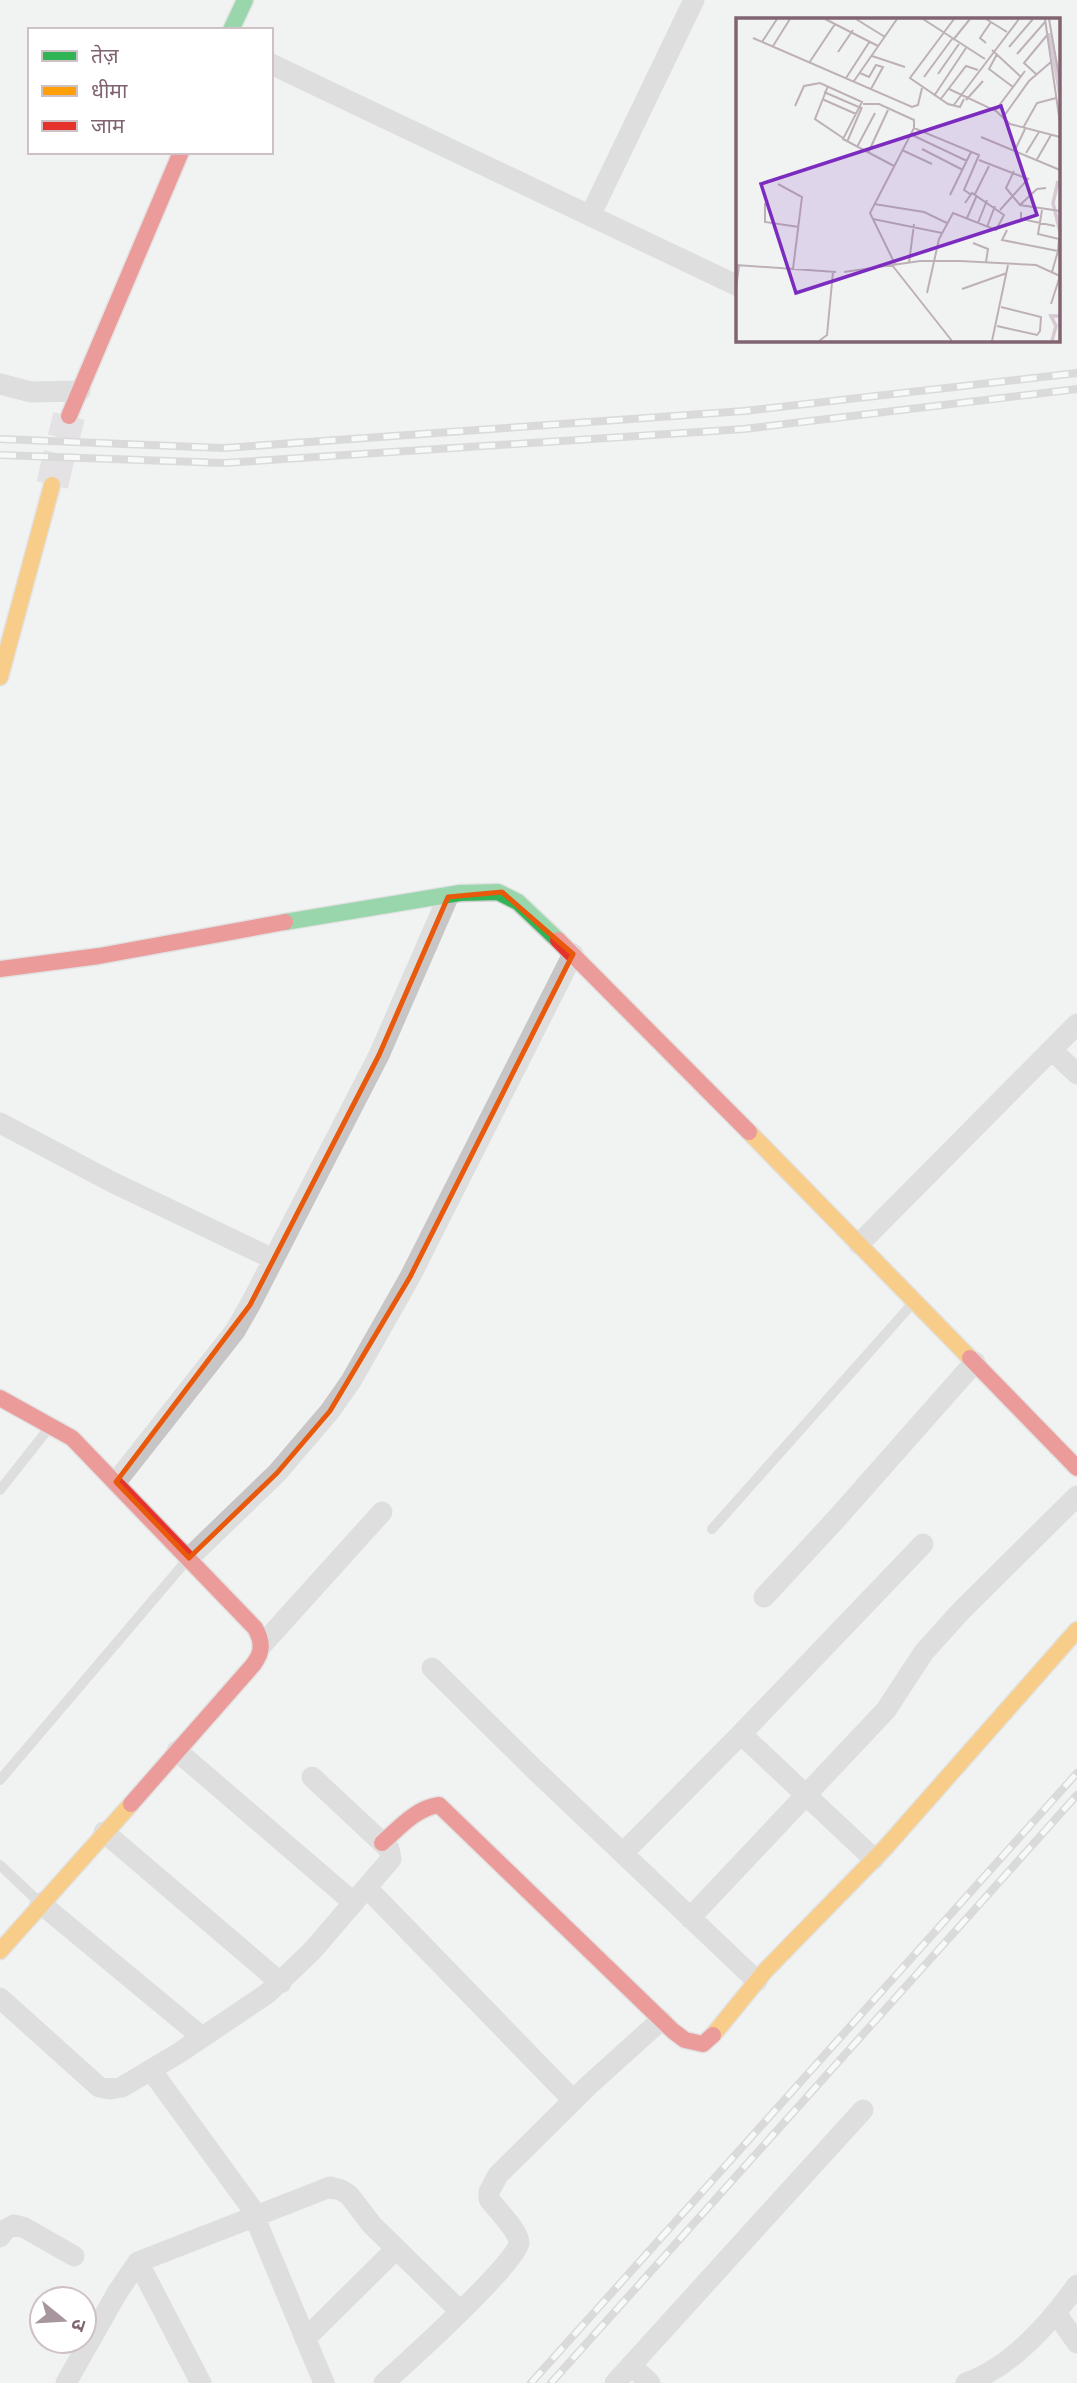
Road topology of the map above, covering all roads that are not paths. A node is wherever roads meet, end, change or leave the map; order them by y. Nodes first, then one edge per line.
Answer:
1 (245, 0) edge
2 (694, 0) edge
3 (232, 28) edge
4 (273, 65) edge
5 (180, 154) edge
6 (590, 216) junction
7 (736, 286) edge
8 (0, 384) edge
9 (80, 391) junction
10 (69, 416) tunnel mouth
11 (52, 485) tunnel mouth
12 (0, 677) edge
13 (448, 897) junction
14 (573, 954) junction
15 (0, 969) edge
16 (1077, 1024) edge
17 (1052, 1049) junction
18 (1077, 1074) edge
19 (0, 1123) edge
20 (859, 1244) junction
21 (273, 1259) junction
22 (915, 1300) junction
23 (975, 1362) junction
24 (0, 1398) edge
25 (51, 1426) junction
26 (1077, 1468) edge
27 (116, 1482) junction
28 (0, 1490) edge
29 (1077, 1496) edge
30 (382, 1512) dead end
31 (712, 1529) dead end
32 (923, 1544) dead end
33 (189, 1558) junction
34 (764, 1597) dead end
35 (1077, 1630) edge
36 (262, 1646) junction
37 (432, 1668) dead end
38 (741, 1734) junction
39 (177, 1751) junction
40 (312, 1777) dead end
41 (0, 1780) edge
42 (807, 1795) junction
43 (104, 1832) junction
44 (382, 1843) junction
45 (623, 1853) junction
46 (874, 1859) junction
47 (0, 1865) edge
48 (361, 1896) junction
49 (40, 1903) junction
50 (690, 1917) junction
51 (0, 1951) edge
52 (757, 1981) junction
53 (281, 1983) junction
54 (0, 1998) edge
55 (661, 2020) junction
56 (202, 2037) junction
57 (151, 2070) junction
58 (573, 2100) junction
59 (863, 2110) dead end
60 (255, 2217) junction
61 (0, 2237) edge
62 (396, 2249) junction
63 (74, 2256) dead end
64 (138, 2262) junction
65 (1077, 2285) edge
66 (460, 2311) junction
67 (1056, 2314) junction
68 (305, 2339) junction
69 (1077, 2343) edge
70 (631, 2365) junction
71 (975, 2381) edge
72 (66, 2383) edge
73 (201, 2383) edge
74 (324, 2383) edge
75 (384, 2383) edge
76 (615, 2383) edge
77 (650, 2383) edge

1 - 3 street
2 - 6 street
4 - 6 street
5 - 9 street
6 - 7 street
8 - 9 street
9 - 10 street
11 - 12 street
13 - 14 street
13 - 15 street
13 - 21 street
14 - 20 street
14 - 33 street
16 - 17 street
17 - 18 street
17 - 20 street
19 - 21 street
20 - 22 street
21 - 27 street
22 - 23 street
22 - 31 lane
23 - 26 street
23 - 34 street
24 - 25 street
25 - 27 street
25 - 28 lane
27 - 33 street
29 - 42 street
30 - 36 street
32 - 38 street
33 - 36 street
33 - 41 lane
35 - 46 street
36 - 39 street
37 - 45 street
38 - 42 street
38 - 45 street
39 - 43 street
39 - 48 street
40 - 44 street
42 - 46 street
42 - 50 street
43 - 49 street
43 - 53 street
44 - 48 street
44 - 55 street
45 - 50 street
46 - 52 street
47 - 49 lane
48 - 53 street
48 - 58 street
49 - 51 street
49 - 56 street
50 - 52 street
52 - 55 street
53 - 56 street
54 - 57 street
55 - 58 street
56 - 57 street
57 - 60 street
58 - 66 street
59 - 70 street
60 - 62 street
60 - 64 street
60 - 68 street
61 - 63 street
62 - 66 street
62 - 68 street
64 - 72 street
64 - 73 street
65 - 67 street
66 - 75 street
67 - 69 street
67 - 71 street
68 - 74 street
70 - 76 street
70 - 77 street

